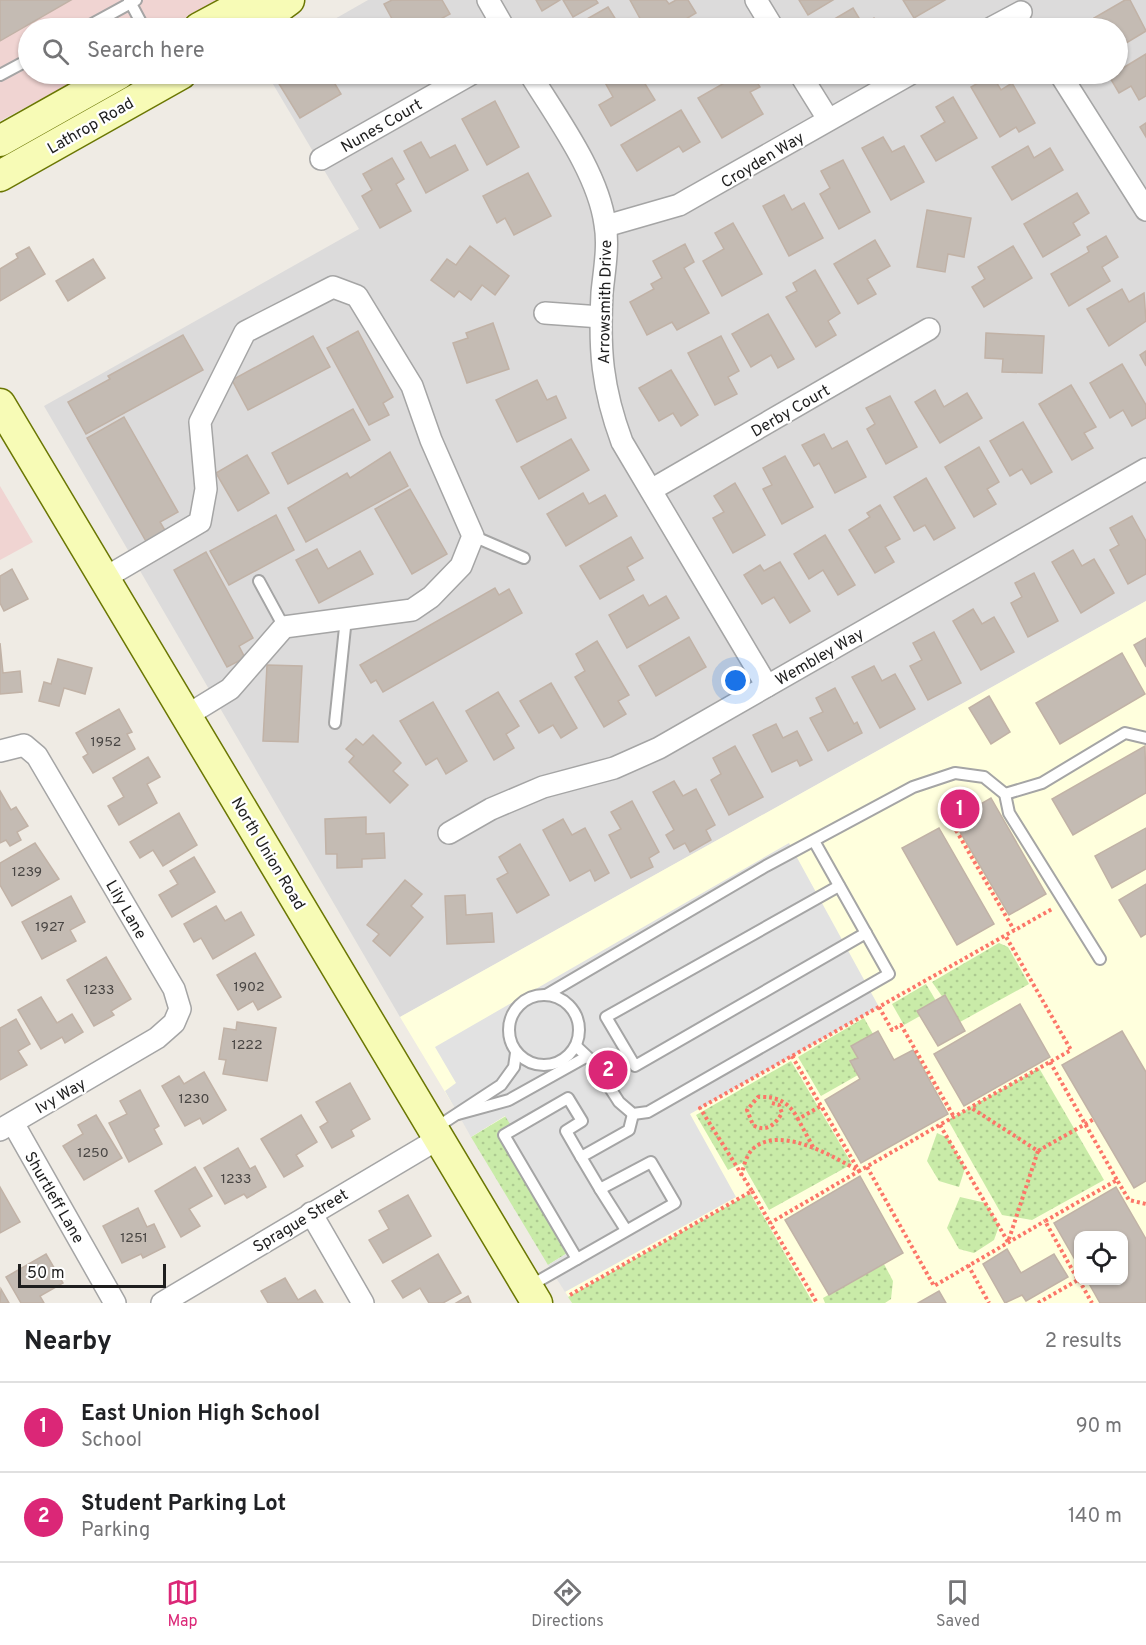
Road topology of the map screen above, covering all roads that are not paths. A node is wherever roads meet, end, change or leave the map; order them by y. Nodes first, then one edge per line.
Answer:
1 (251, 0) edge
2 (289, 0) edge
3 (488, 0) edge
4 (756, 0) edge
5 (132, 1) edge
6 (102, 18) edge
7 (140, 18) edge
8 (218, 18) edge
9 (265, 18) edge
10 (498, 18) edge
11 (767, 18) edge
12 (18, 65) edge
13 (0, 75) edge
14 (101, 84) edge
15 (163, 84) edge
16 (453, 84) edge
17 (536, 84) edge
18 (806, 84) edge
19 (892, 84) edge
20 (1066, 84) edge
21 (828, 119) junction
22 (0, 141) edge
23 (321, 159) dead end
24 (0, 176) edge
25 (1146, 210) edge
26 (606, 226) junction
27 (545, 313) dead end
28 (601, 317) junction
29 (929, 329) dead end
30 (2, 411) edge
31 (1146, 469) edge
32 (651, 490) junction
33 (473, 536) junction
34 (524, 558) dead end
35 (103, 579) junction
36 (259, 581) dead end
37 (346, 618) junction
38 (284, 627) junction
39 (767, 686) junction
40 (186, 716) junction
41 (335, 723) dead end
42 (1146, 738) edge
43 (0, 751) edge
44 (1005, 794) junction
45 (449, 833) dead end
46 (814, 840) junction
47 (839, 885) junction
48 (866, 933) junction
49 (1100, 959) dead end
50 (546, 995) junction
51 (576, 1046) junction
52 (516, 1053) junction
53 (586, 1057) junction
54 (120, 1060) joint
55 (458, 1114) junction
56 (633, 1114) junction
57 (6, 1127) edge
58 (436, 1134) junction
59 (580, 1157) junction
60 (600, 1189) junction
61 (311, 1213) junction
62 (626, 1230) junction
63 (577, 1258) junction
64 (532, 1295) edge
65 (115, 1303) edge
66 (162, 1303) edge
67 (363, 1303) edge

1 - 8 street
2 - 9 street
3 - 10 street
4 - 11 street
5 - 6 lane
5 - 7 lane
12 - 13 lane
14 - 22 street, Lathrop Road
15 - 24 street, Lathrop Road
16 - 23 street, Nunes Court
17 - 26 street, Arrowsmith Drive
18 - 21 street
19 - 21 street, Croyden Way
20 - 25 street
21 - 26 street, Croyden Way
26 - 28 street, Arrowsmith Drive
27 - 28 street
28 - 32 street, Arrowsmith Drive
29 - 32 street, Derby Court
30 - 35 street, North Union Road
31 - 39 street, Wembley Way
32 - 39 street, Arrowsmith Drive
33 - 34 lane
33 - 35 street
33 - 37 street
35 - 40 street, North Union Road
36 - 38 lane
37 - 38 street
37 - 41 lane
38 - 40 street
39 - 45 street, Wembley Way
40 - 58 street, North Union Road
42 - 44 lane
43 - 54 street, Lily Lane
44 - 46 lane
44 - 49 lane
46 - 47 lane
46 - 50 lane
47 - 48 lane
47 - 48 lane
48 - 56 lane
50 - 51 lane
50 - 52 lane
51 - 52 lane
51 - 53 lane
52 - 55 lane
53 - 55 lane
53 - 56 lane
54 - 57 street, Ivy Way
55 - 58 lane
56 - 59 lane
57 - 65 street, Shurtleff Lane
58 - 61 street, Sprague Street
58 - 64 street, North Union Road
59 - 60 lane
59 - 63 lane
60 - 62 lane
60 - 62 lane
61 - 66 street, Sprague Street
61 - 67 street
62 - 63 lane
63 - 64 lane

